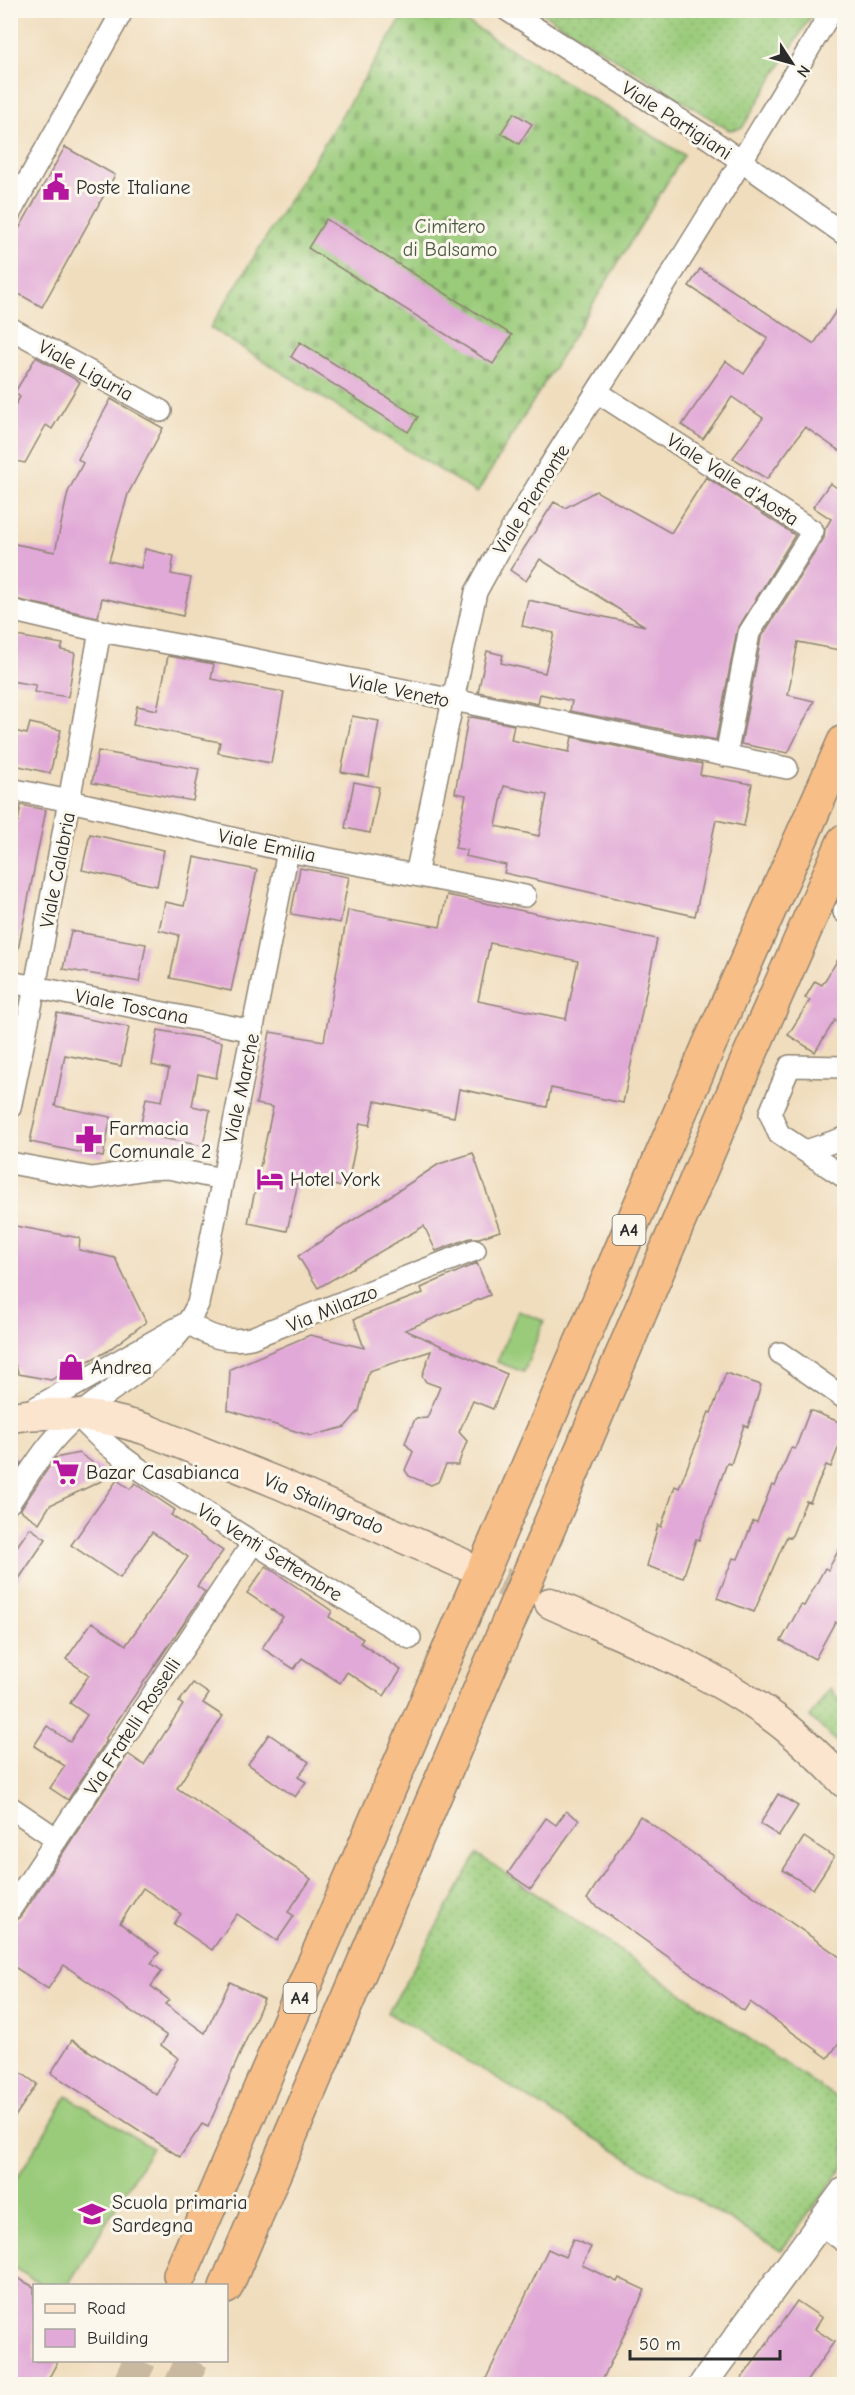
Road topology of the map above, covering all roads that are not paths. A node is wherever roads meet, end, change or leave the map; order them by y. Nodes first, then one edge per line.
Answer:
1 (123, 10) edge
2 (507, 10) edge
3 (832, 10) edge
4 (741, 162) junction
5 (10, 213) edge
6 (844, 234) edge
7 (10, 328) edge
8 (597, 392) junction
9 (161, 411) dead end
10 (10, 610) edge
11 (100, 631) junction
12 (452, 701) junction
13 (844, 742) edge
14 (726, 756) junction
15 (788, 768) dead end
16 (10, 789) edge
17 (70, 801) junction
18 (844, 841) edge
19 (288, 851) junction
20 (416, 875) junction
21 (525, 896) dead end
22 (10, 982) edge
23 (35, 987) junction
24 (253, 1031) junction
25 (844, 1067) edge
26 (10, 1108) edge
27 (844, 1138) edge
28 (806, 1151) junction
29 (10, 1163) edge
30 (844, 1177) edge
31 (222, 1179) junction
32 (475, 1250) dead end
33 (188, 1322) junction
34 (780, 1353) dead end
35 (844, 1398) edge
36 (78, 1415) junction
37 (17, 1416) edge
38 (10, 1502) edge
39 (253, 1543) junction
40 (461, 1563) tunnel mouth
41 (550, 1603) tunnel mouth
42 (410, 1638) dead end
43 (844, 1782) edge
44 (10, 1807) edge
45 (57, 1839) junction
46 (10, 1910) edge
47 (844, 2191) edge
48 (819, 2224) junction
49 (844, 2241) edge
50 (180, 2275) dead end
51 (227, 2284) edge
52 (703, 2385) edge

1 - 5 street
2 - 4 street, Viale Partigiani
3 - 4 street, Viale Piemonte
4 - 6 street, Viale Partigiani
4 - 8 street, Viale Piemonte
7 - 9 street, Viale Liguria
8 - 12 street, Viale Piemonte
8 - 14 street, Viale Valle d'Aosta
10 - 11 street, Viale Veneto
11 - 12 street, Viale Veneto
11 - 17 street, Viale Calabria
12 - 14 street, Viale Veneto
12 - 20 street, Viale Piemonte
13 - 50 highway, A4
14 - 15 street, Viale Veneto
16 - 17 street, Viale Emilia
17 - 19 street, Viale Emilia
17 - 23 street, Viale Calabria
18 - 51 highway, A4
19 - 20 street, Viale Emilia
19 - 24 street, Viale Marche
20 - 21 street, Viale Emilia
22 - 23 street, Viale Toscana
23 - 24 street, Viale Toscana
23 - 26 street, Viale Calabria
24 - 31 street, Viale Marche
25 - 28 street
27 - 28 street
28 - 30 street
29 - 31 street
31 - 33 street, Viale Marche
32 - 33 street, Via Milazzo
33 - 36 street, Viale Marche
33 - 37 street
34 - 35 street
36 - 37 main road, Via Stalingrado
36 - 38 street, Viale Marche
36 - 39 street, Via Venti Settembre
36 - 40 main road, Via Stalingrado
39 - 42 street, Via Venti Settembre
39 - 45 street, Via Fratelli Rosselli
41 - 43 main road
44 - 45 street
45 - 46 street, Via Fratelli Rosselli
47 - 48 street
48 - 49 street
48 - 52 street

